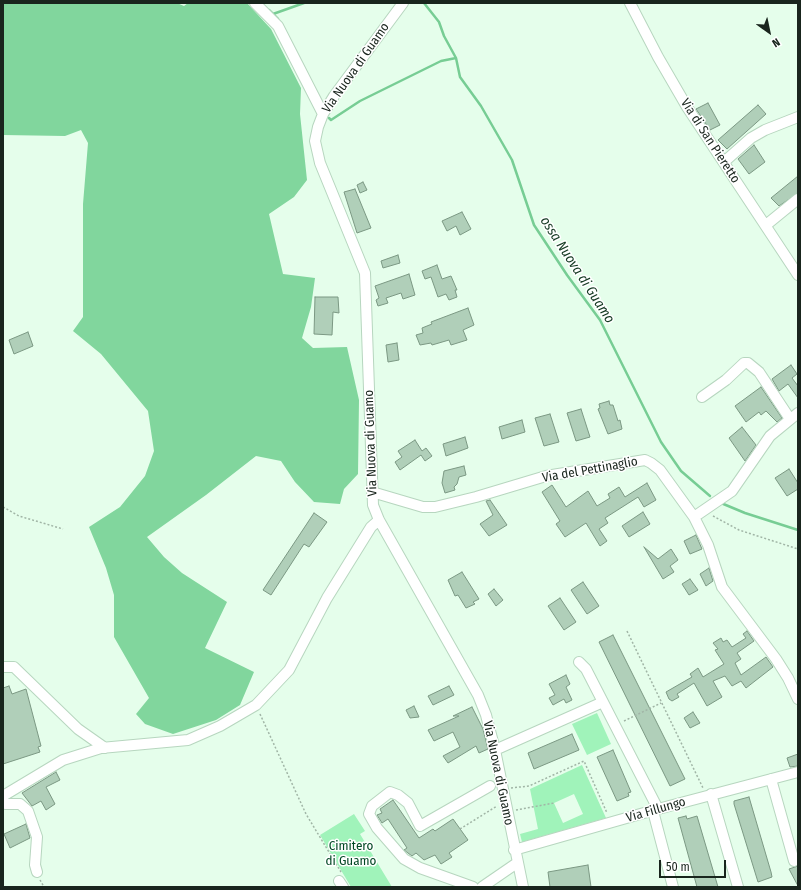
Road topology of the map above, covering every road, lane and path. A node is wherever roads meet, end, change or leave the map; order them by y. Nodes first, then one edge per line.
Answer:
1 (255, 3) edge
2 (403, 3) edge
3 (630, 3) edge
4 (323, 114) junction
5 (798, 117) edge
6 (724, 162) junction
7 (798, 199) edge
8 (766, 225) junction
9 (798, 275) edge
10 (702, 397) dead end
11 (794, 416) edge
12 (372, 492) junction
13 (3, 506) edge
14 (703, 510) junction
15 (694, 517) junction
16 (379, 520) junction
17 (62, 529) dead end
18 (798, 548) edge
19 (627, 631) dead end
20 (579, 662) dead end
21 (3, 667) edge
22 (798, 699) edge
23 (604, 702) junction
24 (661, 703) junction
25 (256, 705) junction
26 (615, 725) junction
27 (105, 748) junction
28 (496, 750) junction
29 (798, 772) edge
30 (771, 779) junction
31 (490, 786) dead end
32 (503, 790) junction
33 (709, 795) junction
34 (3, 796) edge
35 (505, 800) junction
36 (3, 802) edge
37 (554, 803) dead end
38 (656, 810) junction
39 (508, 815) junction
40 (612, 822) junction
41 (460, 830) dead end
42 (514, 850) junction
43 (794, 860) dead end
44 (517, 863) junction
45 (37, 872) dead end
46 (341, 884) edge
47 (473, 887) edge
48 (482, 887) edge
49 (523, 887) edge
50 (673, 887) edge
51 (738, 887) edge

1 - 4 street
2 - 4 street, Via Nuova di Guamo
3 - 6 street, Via di San Pieretto
4 - 12 street, Via Nuova di Guamo
5 - 6 street
6 - 8 street, Via di San Pieretto
7 - 8 street
8 - 9 street, Via di San Pieretto
10 - 11 street
11 - 14 street
12 - 15 street, Via del Pettinaglio
12 - 16 street, Via Nuova di Guamo
13 - 17 path
14 - 15 street
14 - 18 path
15 - 22 street, Via del Pettinaglio
16 - 25 street
16 - 28 street, Via Nuova di Guamo
19 - 24 path
20 - 23 street
21 - 27 street
23 - 26 street
23 - 28 street
24 - 26 path
24 - 33 path
25 - 27 street
25 - 46 path
26 - 38 street
27 - 34 street
28 - 32 street, Via Nuova di Guamo
29 - 30 street, Via Fillungo
30 - 33 street, Via Fillungo
30 - 43 street
31 - 47 street
32 - 35 street, Via Nuova di Guamo
32 - 40 path
33 - 38 street, Via Fillungo
33 - 51 street
35 - 39 street, Via Nuova di Guamo
35 - 41 path
36 - 45 street
37 - 39 path
38 - 40 street, Via Fillungo
38 - 50 street
39 - 42 street, Via Nuova di Guamo
40 - 42 street, Via Fillungo
42 - 44 street, Via Nuova di Guamo
44 - 48 street
44 - 49 street, Via Nuova di Guamo

